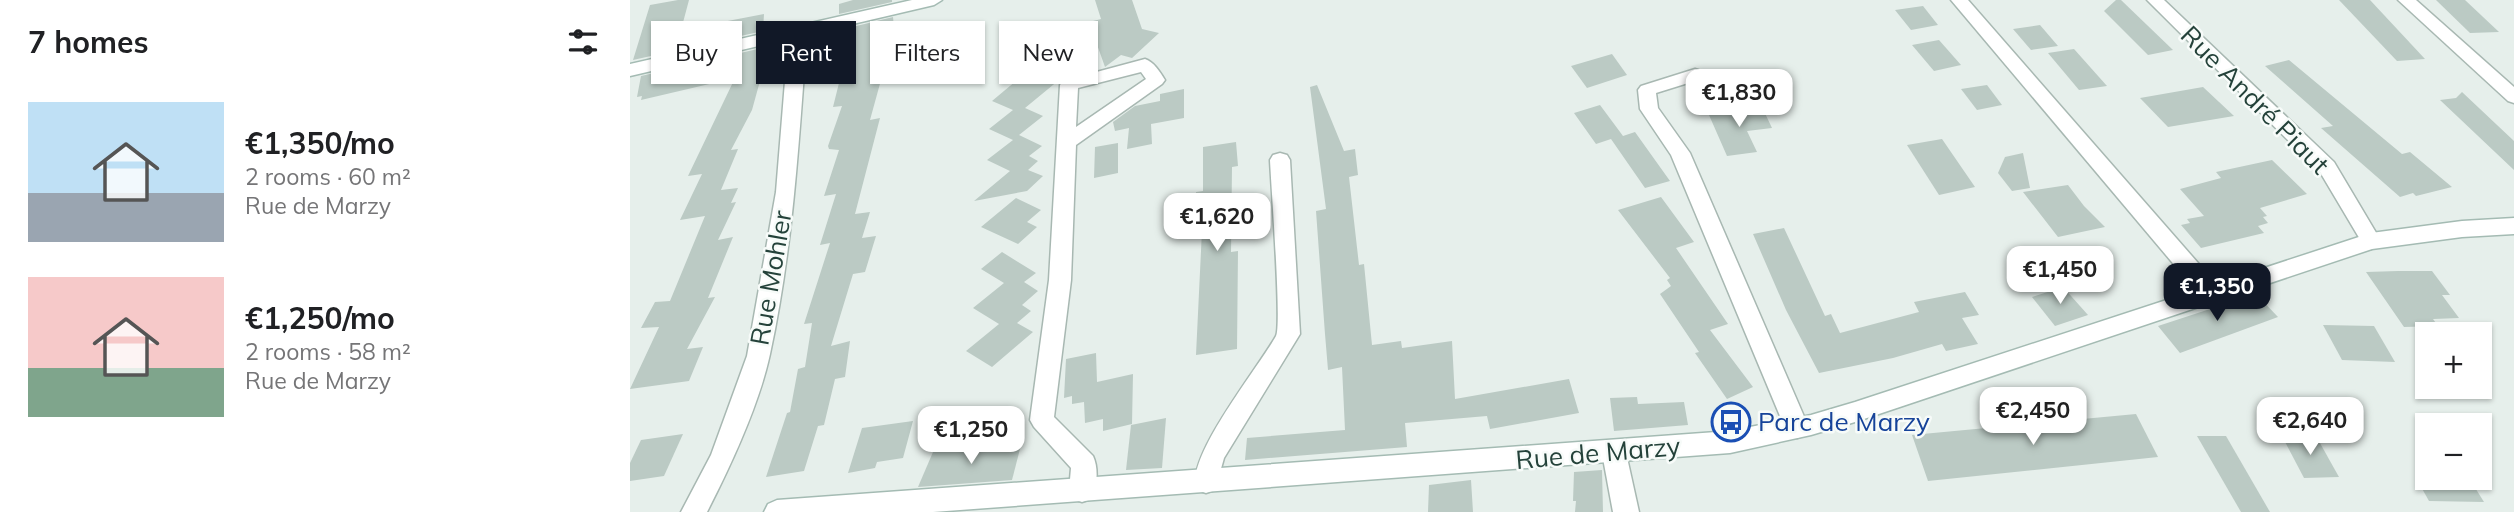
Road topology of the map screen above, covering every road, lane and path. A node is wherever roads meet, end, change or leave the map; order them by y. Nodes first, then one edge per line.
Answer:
1 (934, 0) edge
2 (1959, 0) edge
3 (2155, 0) edge
4 (2406, 0) edge
5 (845, 21) edge
6 (756, 42) edge
7 (630, 70) edge
8 (1695, 75) dead end
9 (794, 84) edge
10 (2514, 97) edge
11 (1066, 143) junction
12 (1280, 160) dead end
13 (2514, 226) edge
14 (2371, 241) junction
15 (2211, 293) junction
16 (1797, 428) junction
17 (1614, 453) junction
18 (1206, 482) junction
19 (1082, 491) junction
20 (694, 512) edge
21 (777, 512) edge
22 (1626, 512) edge

1 - 5 street
2 - 15 street
3 - 14 street, Rue André Piaut
4 - 10 street
6 - 7 street
8 - 16 street
9 - 20 street, Rue Mohler
11 - 11 street
11 - 19 street
12 - 18 street
13 - 14 street, Rue de Marzy
14 - 15 street, Rue de Marzy
15 - 16 street, Rue de Marzy
16 - 17 street, Rue de Marzy
17 - 18 street, Rue de Marzy
17 - 22 street
18 - 19 street, Rue de Marzy
19 - 21 street, Rue de Marzy

